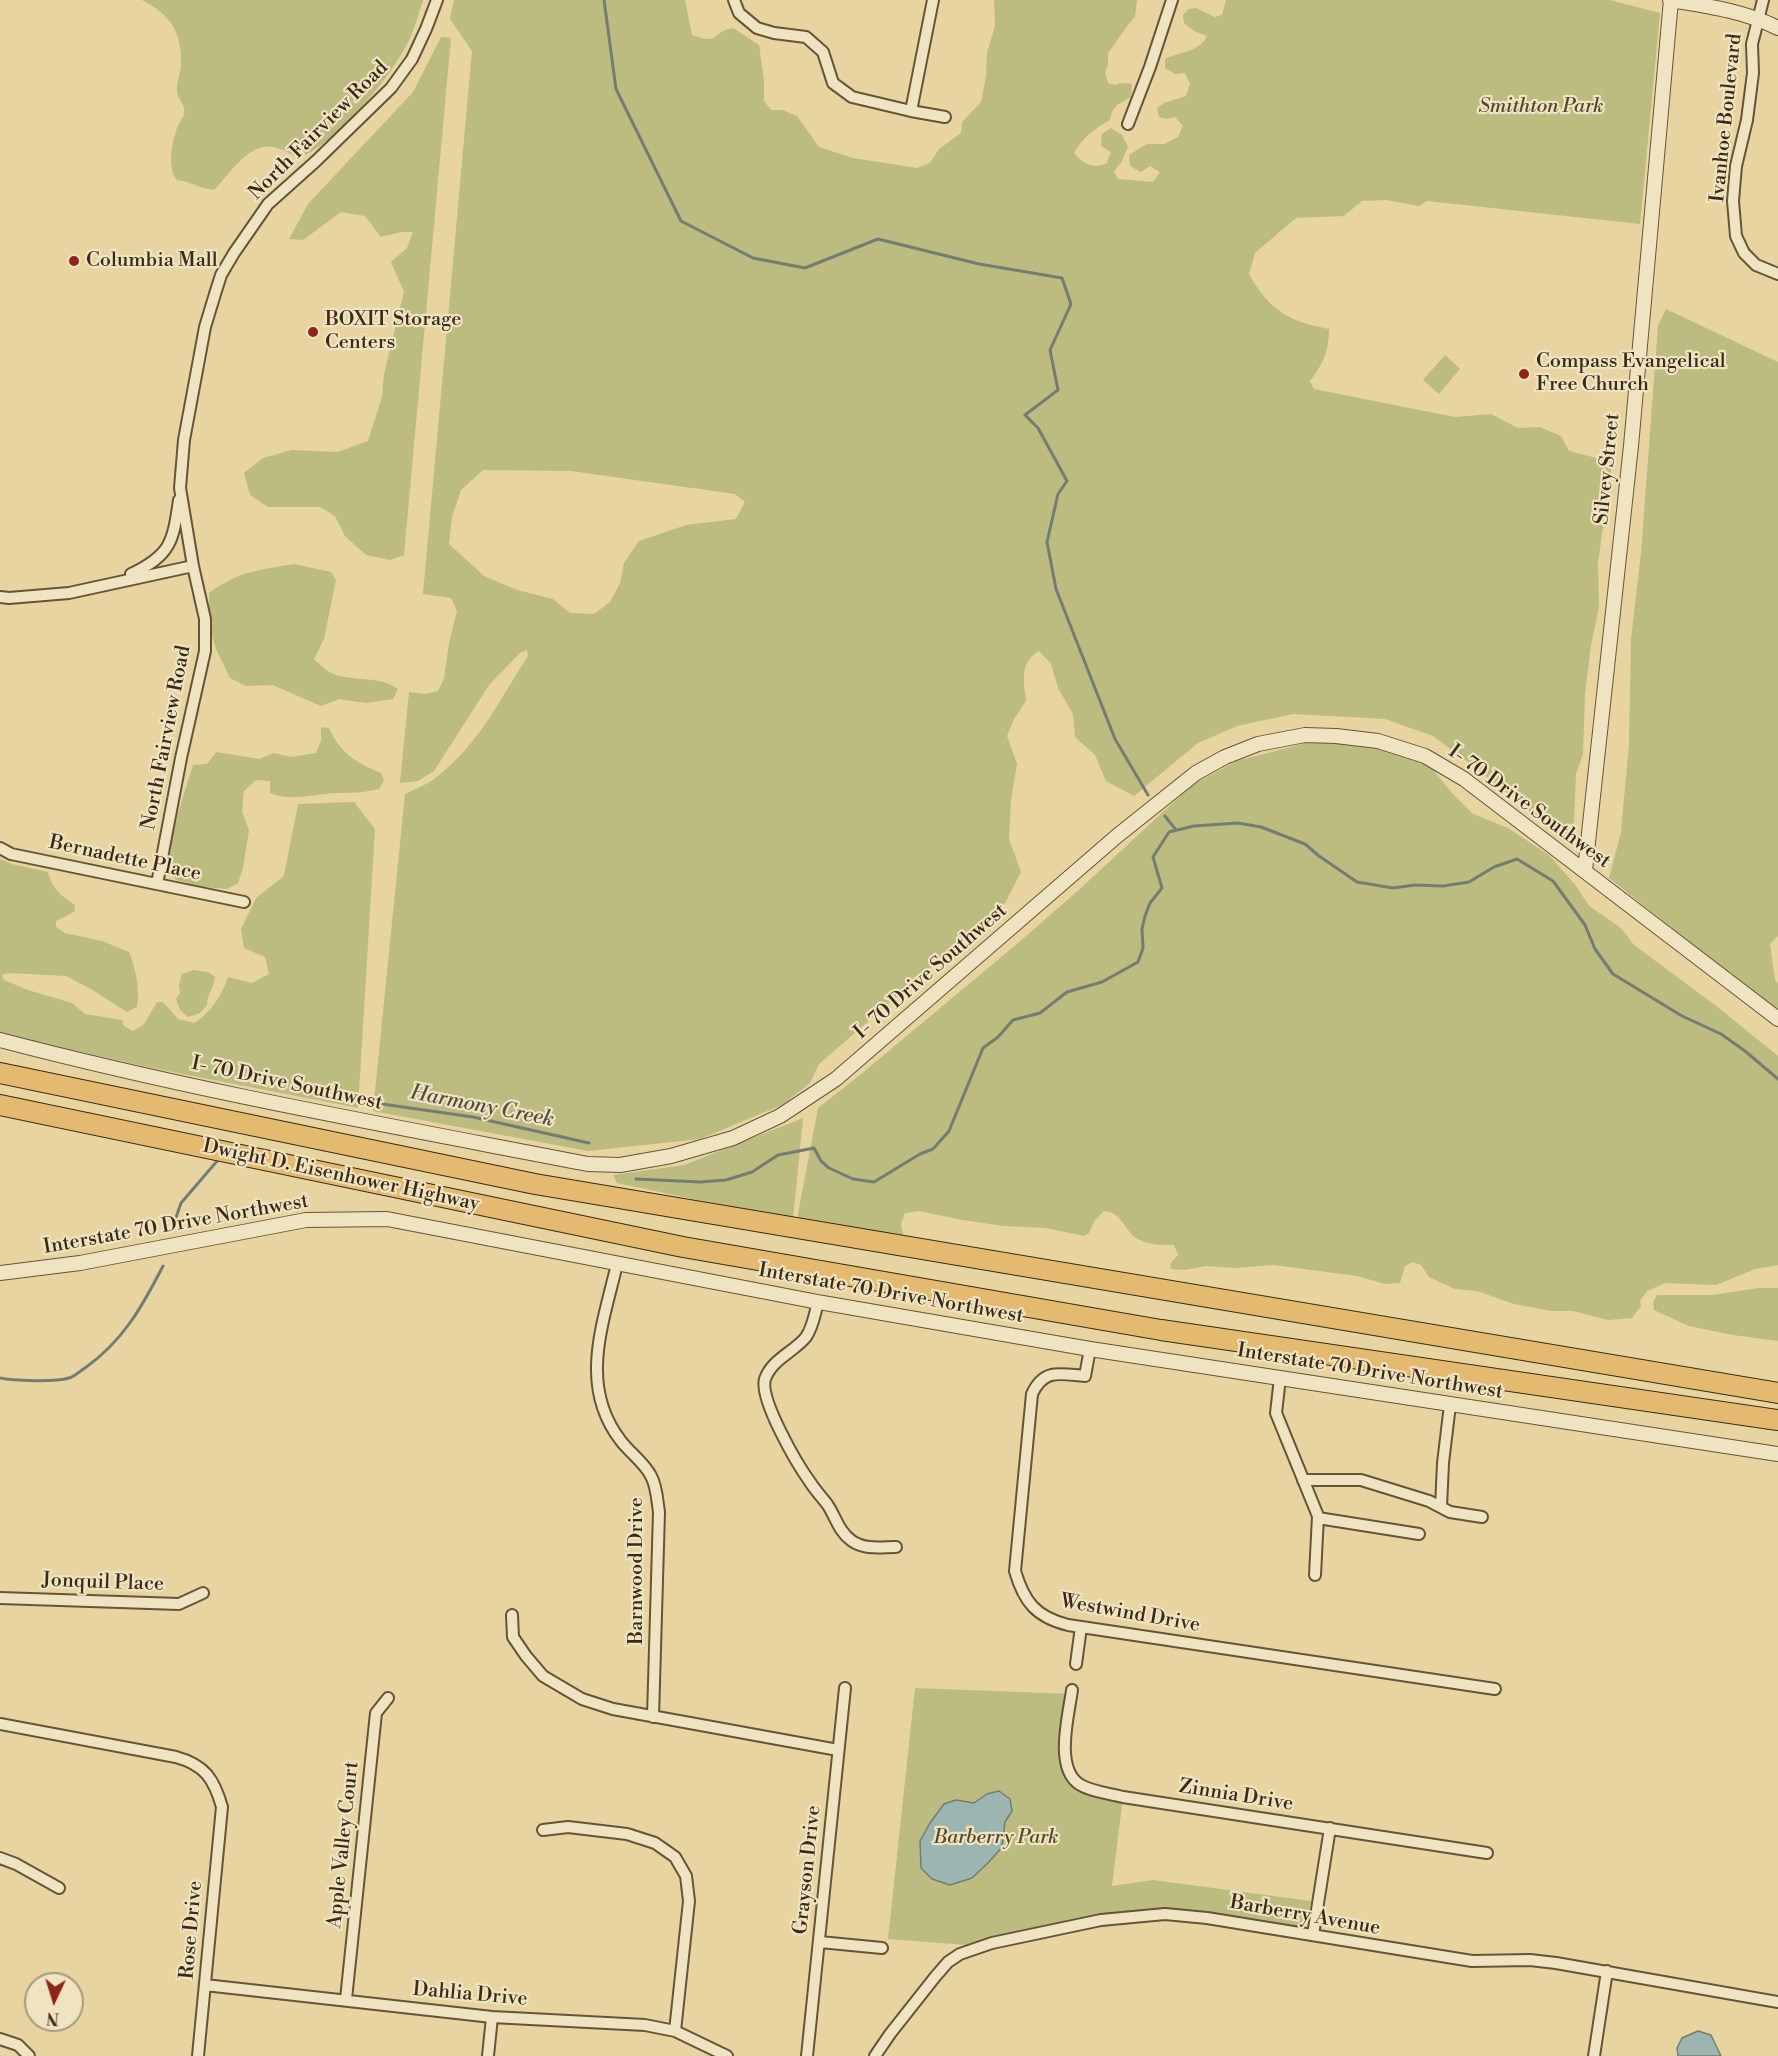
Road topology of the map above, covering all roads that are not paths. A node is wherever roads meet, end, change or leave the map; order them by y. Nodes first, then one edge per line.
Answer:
1 (437, 0) edge
2 (734, 0) edge
3 (933, 0) edge
4 (1172, 0) edge
5 (1670, 0) edge
6 (1763, 0) edge
7 (1757, 18) junction
8 (1778, 28) edge
9 (911, 111) junction
10 (945, 117) dead end
11 (1128, 124) dead end
12 (1778, 274) edge
13 (180, 488) junction
14 (193, 566) junction
15 (115, 582) junction
16 (0, 597) edge
17 (0, 848) edge
18 (1585, 870) junction
19 (157, 884) junction
20 (244, 902) dead end
21 (1778, 1019) edge
22 (0, 1040) edge
23 (0, 1073) edge
24 (0, 1105) edge
25 (617, 1264) junction
26 (0, 1274) edge
27 (818, 1302) junction
28 (1090, 1349) junction
29 (1280, 1378) junction
30 (1778, 1394) edge
31 (1450, 1405) junction
32 (1778, 1420) edge
33 (1778, 1454) edge
34 (1303, 1480) junction
35 (1441, 1507) junction
36 (1482, 1517) dead end
37 (1318, 1518) junction
38 (1419, 1534) dead end
39 (896, 1547) dead end
40 (1315, 1575) dead end
41 (203, 1593) dead end
42 (0, 1598) edge
43 (512, 1615) dead end
44 (1081, 1627) junction
45 (1076, 1664) dead end
46 (845, 1688) dead end
47 (1495, 1689) dead end
48 (1072, 1690) dead end
49 (388, 1698) dead end
50 (653, 1717) junction
51 (0, 1724) edge
52 (838, 1750) junction
53 (1330, 1828) junction
54 (543, 1830) dead end
55 (1487, 1853) dead end
56 (0, 1858) edge
57 (59, 1888) dead end
58 (1312, 1935) junction
59 (820, 1942) junction
60 (882, 1948) dead end
61 (1607, 1971) junction
62 (205, 1985) junction
63 (346, 1999) junction
64 (1778, 2002) edge
65 (492, 2016) junction
66 (675, 2031) junction
67 (0, 2039) edge
68 (29, 2056) edge
69 (198, 2056) edge
70 (488, 2056) edge
71 (727, 2056) edge
72 (807, 2056) edge
73 (875, 2056) edge
74 (1594, 2056) edge

1 - 13 street, North Fairview Road
2 - 9 street
3 - 9 street
4 - 11 street
5 - 7 street
5 - 18 street, Silvey Street
6 - 7 street, Ivanhoe Boulevard
7 - 8 street
7 - 12 street, Ivanhoe Boulevard
9 - 10 street
13 - 14 street, North Fairview Road
13 - 15 street
14 - 15 street
14 - 19 street, North Fairview Road
15 - 16 street
17 - 19 street, Bernadette Place
18 - 21 street, I- 70 Drive Southwest
18 - 22 street, I- 70 Drive Southwest
19 - 20 street, Bernadette Place
23 - 30 highway, Dwight D. Eisenhower Highway
24 - 32 highway, Dwight D. Eisenhower Highway
25 - 26 street, Interstate 70 Drive Northwest
25 - 27 street, Interstate 70 Drive Northwest
25 - 50 street, Barnwood Drive
27 - 28 street, Interstate 70 Drive Northwest
27 - 39 street
28 - 29 street, Interstate 70 Drive Northwest
28 - 44 street, Westwind Drive
29 - 31 street, Interstate 70 Drive Northwest
29 - 34 street
31 - 33 street, Interstate 70 Drive Northwest
31 - 35 street
34 - 35 street
34 - 37 street
35 - 36 street
37 - 38 street
37 - 40 street
41 - 42 street, Jonquil Place
43 - 50 street
44 - 45 street
44 - 47 street, Westwind Drive
46 - 52 street, Grayson Drive
48 - 53 street, Zinnia Drive
49 - 63 street, Apple Valley Court
50 - 52 street
51 - 62 street, Rose Drive
52 - 59 street, Grayson Drive
53 - 55 street, Zinnia Drive
53 - 58 street
54 - 66 street
56 - 57 street
58 - 61 street, Barberry Avenue
58 - 73 street, Barberry Avenue
59 - 60 street
59 - 72 street, Grayson Drive
61 - 64 street, Barberry Avenue
61 - 74 street
62 - 63 street, Dahlia Drive
62 - 69 street, Rose Drive
63 - 65 street, Dahlia Drive
65 - 66 street, Dahlia Drive
65 - 70 street
66 - 71 street, Dahlia Drive
67 - 68 street

